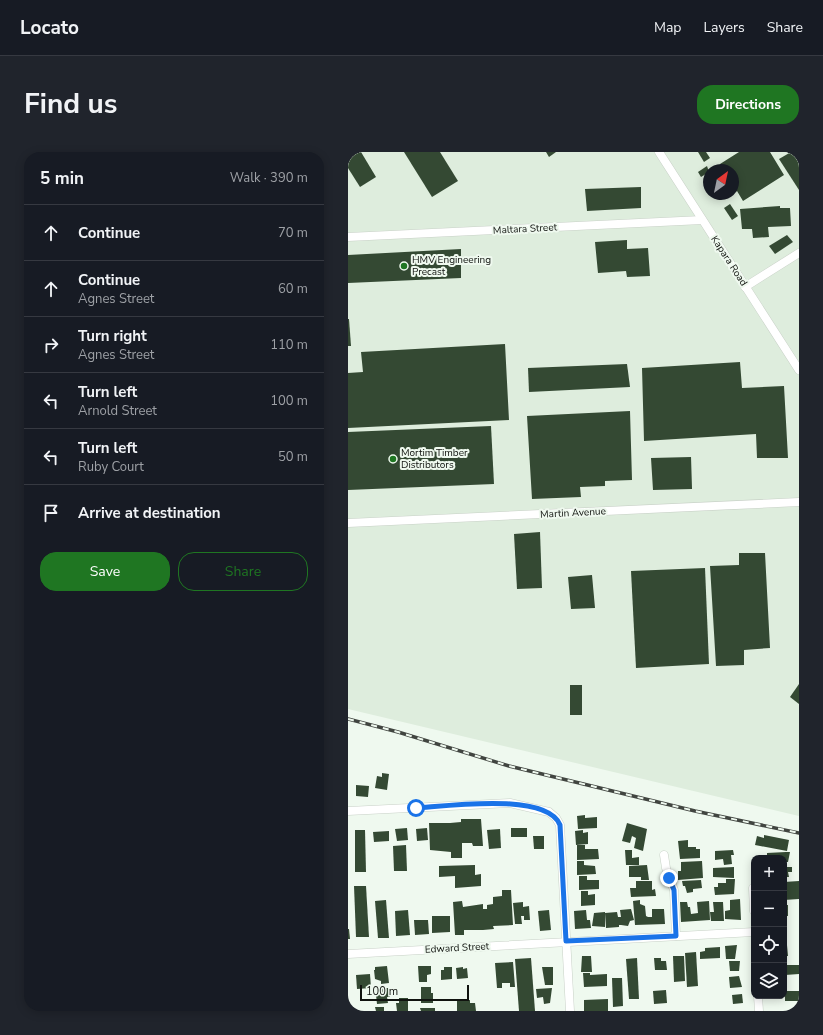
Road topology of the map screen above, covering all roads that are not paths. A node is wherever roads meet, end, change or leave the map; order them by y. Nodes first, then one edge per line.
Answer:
1 (659, 152) edge
2 (702, 220) junction
3 (348, 237) edge
4 (799, 253) edge
5 (746, 287) junction
6 (799, 370) edge
7 (799, 502) edge
8 (348, 523) edge
9 (348, 811) edge
10 (664, 856) dead end
11 (751, 932) edge
12 (676, 936) junction
13 (566, 941) junction
14 (348, 954) edge
15 (758, 999) edge
16 (570, 1011) edge
17 (759, 1011) edge

1 - 2 street, Kapara Road
2 - 3 street, Maltara Street
2 - 5 street, Kapara Road
4 - 5 street
5 - 6 street, Kapara Road
7 - 8 street, Martin Avenue
9 - 13 street
10 - 12 street
11 - 12 street, Edward Street
12 - 13 street, Edward Street
13 - 14 street, Edward Street
13 - 16 street
15 - 17 street

